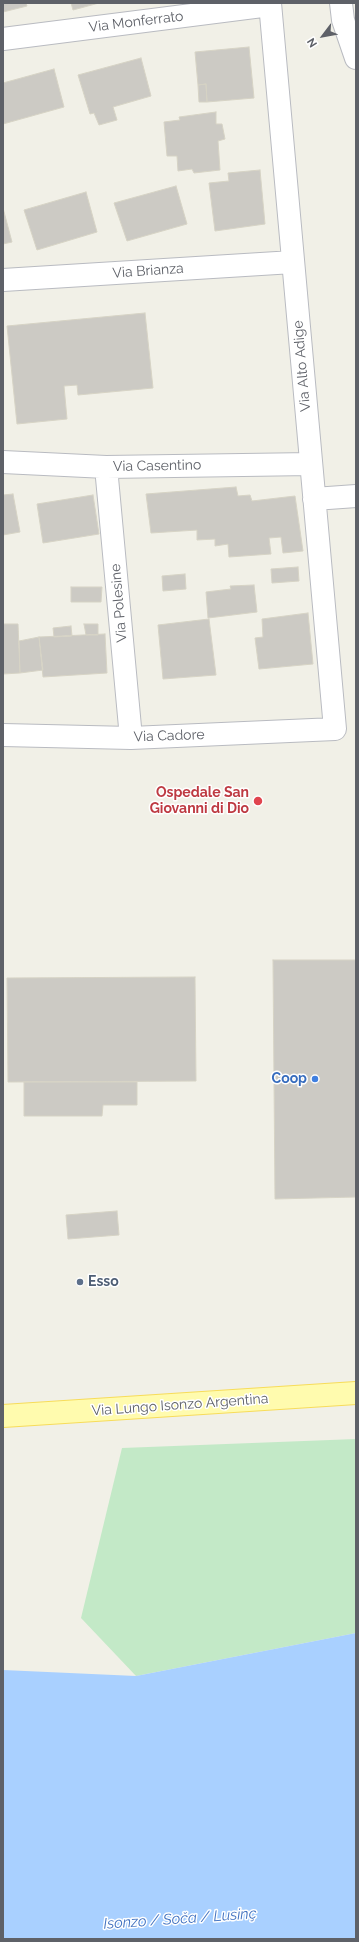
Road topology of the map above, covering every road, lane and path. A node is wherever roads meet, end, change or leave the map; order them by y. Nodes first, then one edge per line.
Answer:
1 (341, 3) edge
2 (270, 4) edge
3 (3, 39) edge
4 (356, 58) edge
5 (293, 262) junction
6 (3, 280) edge
7 (3, 462) edge
8 (311, 464) junction
9 (106, 467) junction
10 (356, 496) edge
11 (314, 499) junction
12 (334, 729) joint
13 (3, 735) edge
14 (131, 738) junction
15 (356, 1393) edge
16 (3, 1416) edge

1 - 4 street
2 - 3 street, Via Monferrato
2 - 5 street, Via Alto Adige
5 - 6 street, Via Brianza
5 - 8 street, Via Alto Adige
7 - 9 street, Via Casentino
8 - 9 street, Via Casentino
8 - 11 street, Via Alto Adige
9 - 14 street, Via Polesine
10 - 11 street
11 - 12 street, Via Alto Adige
12 - 14 street, Via Cadore
13 - 14 street, Via Cadore
15 - 16 main road, Via Lungo Isonzo Argentina

